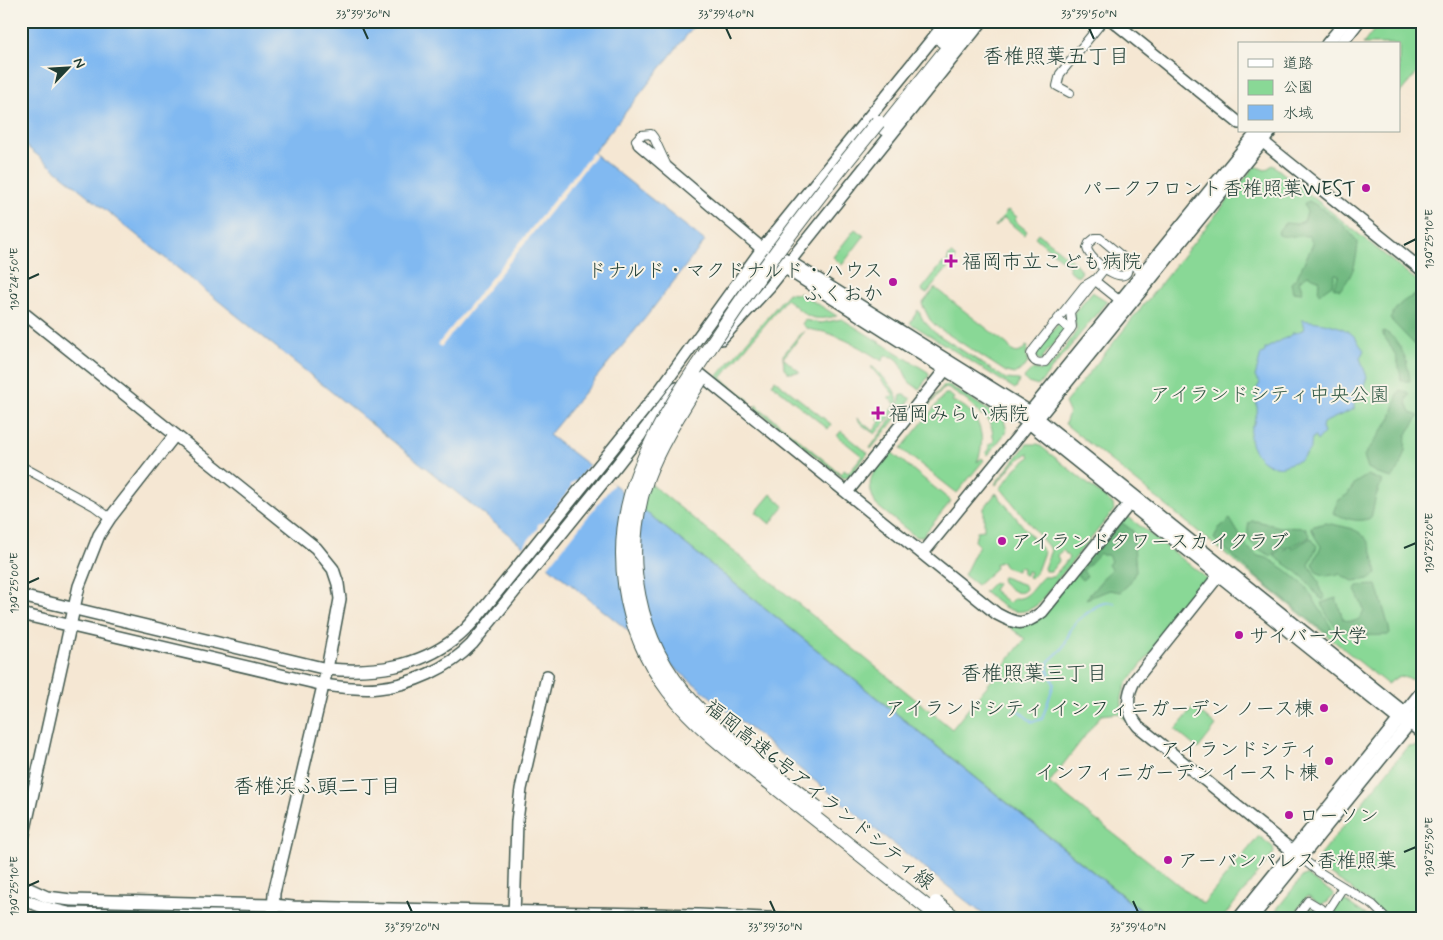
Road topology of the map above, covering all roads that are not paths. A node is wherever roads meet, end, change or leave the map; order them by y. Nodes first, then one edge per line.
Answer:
1 (972, 21) edge
2 (982, 21) edge
3 (1103, 21) edge
4 (1113, 21) edge
5 (1346, 21) edge
6 (1359, 21) edge
7 (953, 28) edge
8 (1329, 42) edge
9 (1343, 42) edge
10 (1060, 74) dead end
11 (1238, 122) edge
12 (881, 125) junction
13 (1256, 135) edge
14 (639, 144) dead end
15 (762, 249) junction
16 (1126, 259) junction
17 (787, 264) junction
18 (1105, 268) junction
19 (1422, 270) edge
20 (1142, 273) junction
21 (1094, 280) junction
22 (1124, 305) junction
23 (21, 311) edge
24 (1053, 324) junction
25 (1070, 330) junction
26 (694, 369) junction
27 (945, 370) junction
28 (1032, 417) junction
29 (175, 435) junction
30 (21, 466) edge
31 (847, 492) junction
32 (1130, 503) junction
33 (110, 518) junction
34 (923, 553) junction
35 (1219, 575) junction
36 (21, 596) edge
37 (74, 609) junction
38 (21, 614) edge
39 (71, 626) junction
40 (328, 669) junction
41 (547, 676) dead end
42 (324, 685) junction
43 (1422, 692) edge
44 (1422, 708) edge
45 (1404, 719) junction
46 (1422, 733) edge
47 (21, 847) edge
48 (1296, 854) junction
49 (21, 885) edge
50 (1343, 887) junction
51 (21, 899) edge
52 (273, 905) junction
53 (1327, 912) junction
54 (514, 915) edge
55 (273, 917) junction
56 (698, 917) edge
57 (367, 919) edge
58 (787, 919) edge
59 (942, 919) edge
60 (956, 919) edge
61 (1238, 919) edge
62 (1251, 919) edge
63 (1295, 919) edge
64 (1338, 919) edge
65 (1387, 919) edge

1 - 7 highway, 福岡高速6号アイランドシティ線
2 - 17 street
3 - 10 street
4 - 11 street
5 - 8 street
6 - 9 street
7 - 12 highway, 福岡高速6号アイランドシティ線
7 - 15 street
12 - 59 highway, 福岡高速6号アイランドシティ線, bridge
12 - 60 highway, 福岡高速6号アイランドシティ線, bridge
13 - 19 street
13 - 20 street
13 - 22 street
14 - 15 street
15 - 17 street
15 - 40 street
16 - 18 street
16 - 18 street
16 - 20 street
17 - 26 street
17 - 27 street
17 - 28 street
18 - 21 street
20 - 22 street
21 - 22 street
21 - 24 street
21 - 25 street
22 - 28 street
23 - 29 street
24 - 25 street
24 - 25 street
26 - 31 street
26 - 42 street
27 - 28 street
27 - 31 street
28 - 32 street
28 - 34 street
28 - 45 street
29 - 33 street
29 - 40 street
30 - 33 street
31 - 34 street
32 - 34 street
32 - 35 street
33 - 37 street
35 - 45 street
35 - 48 street
36 - 37 street
37 - 39 street
37 - 40 street
38 - 39 street
39 - 42 street
39 - 47 street
40 - 42 street
41 - 54 street
42 - 52 street
43 - 45 street
44 - 45 street
45 - 46 street
45 - 48 street
48 - 50 street
48 - 61 street
48 - 62 street
49 - 52 street
50 - 53 street
50 - 65 street
51 - 55 street
52 - 54 street
52 - 55 street
53 - 63 street
53 - 64 street
54 - 56 street
55 - 57 street
56 - 58 street

